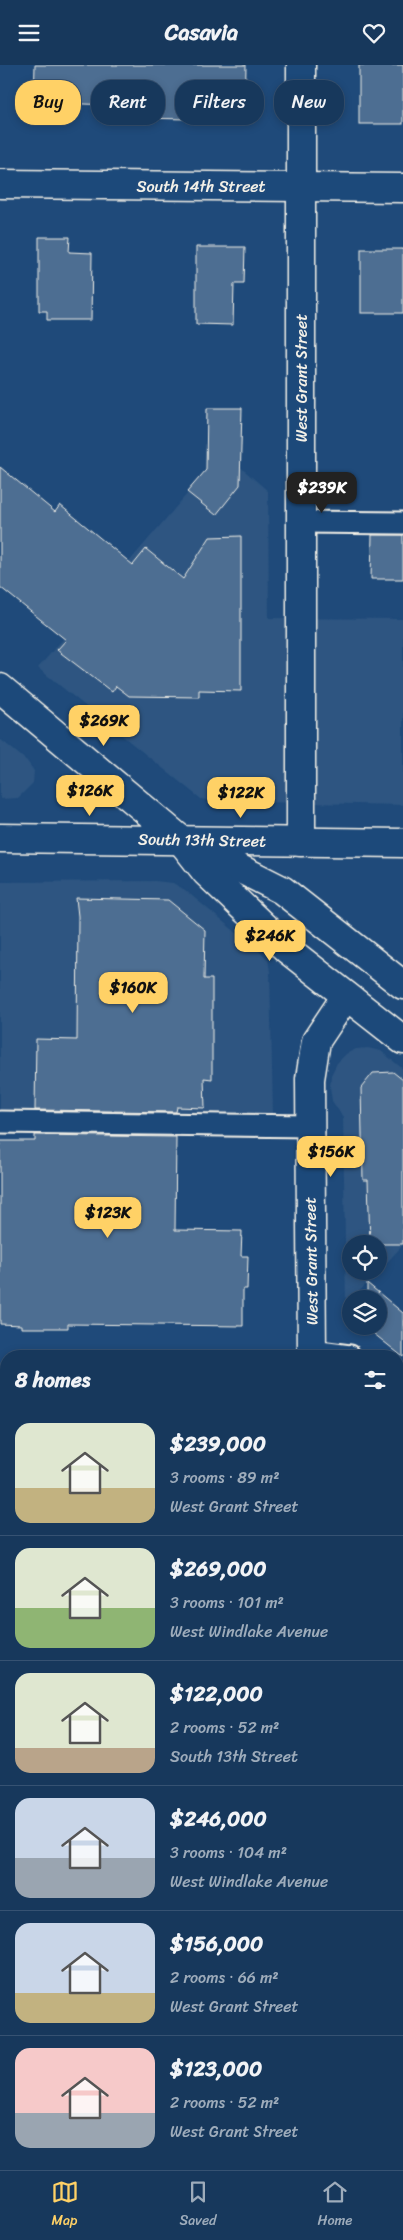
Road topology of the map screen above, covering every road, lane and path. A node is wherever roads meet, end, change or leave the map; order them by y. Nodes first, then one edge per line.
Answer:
1 (301, 65) edge
2 (0, 184) edge
3 (301, 187) junction
4 (403, 188) edge
5 (301, 522) junction
6 (403, 523) edge
7 (0, 688) edge
8 (0, 838) edge
9 (180, 839) junction
10 (301, 842) junction
11 (403, 843) edge
12 (403, 985) edge
13 (346, 996) junction
14 (403, 1040) edge
15 (0, 1122) edge
16 (310, 1126) junction
17 (312, 1350) edge

1 - 3 street, West Grant Street
2 - 3 street, South 14th Street
3 - 4 street, South 14th Street
3 - 5 street, West Grant Street
5 - 6 lane
5 - 10 street, West Grant Street
7 - 9 street
8 - 9 street, South 13th Street
9 - 10 street, South 13th Street
9 - 12 street
9 - 13 street
10 - 11 street, South 13th Street
13 - 14 street
13 - 16 street, West Grant Street
15 - 16 lane
16 - 17 street, West Grant Street

